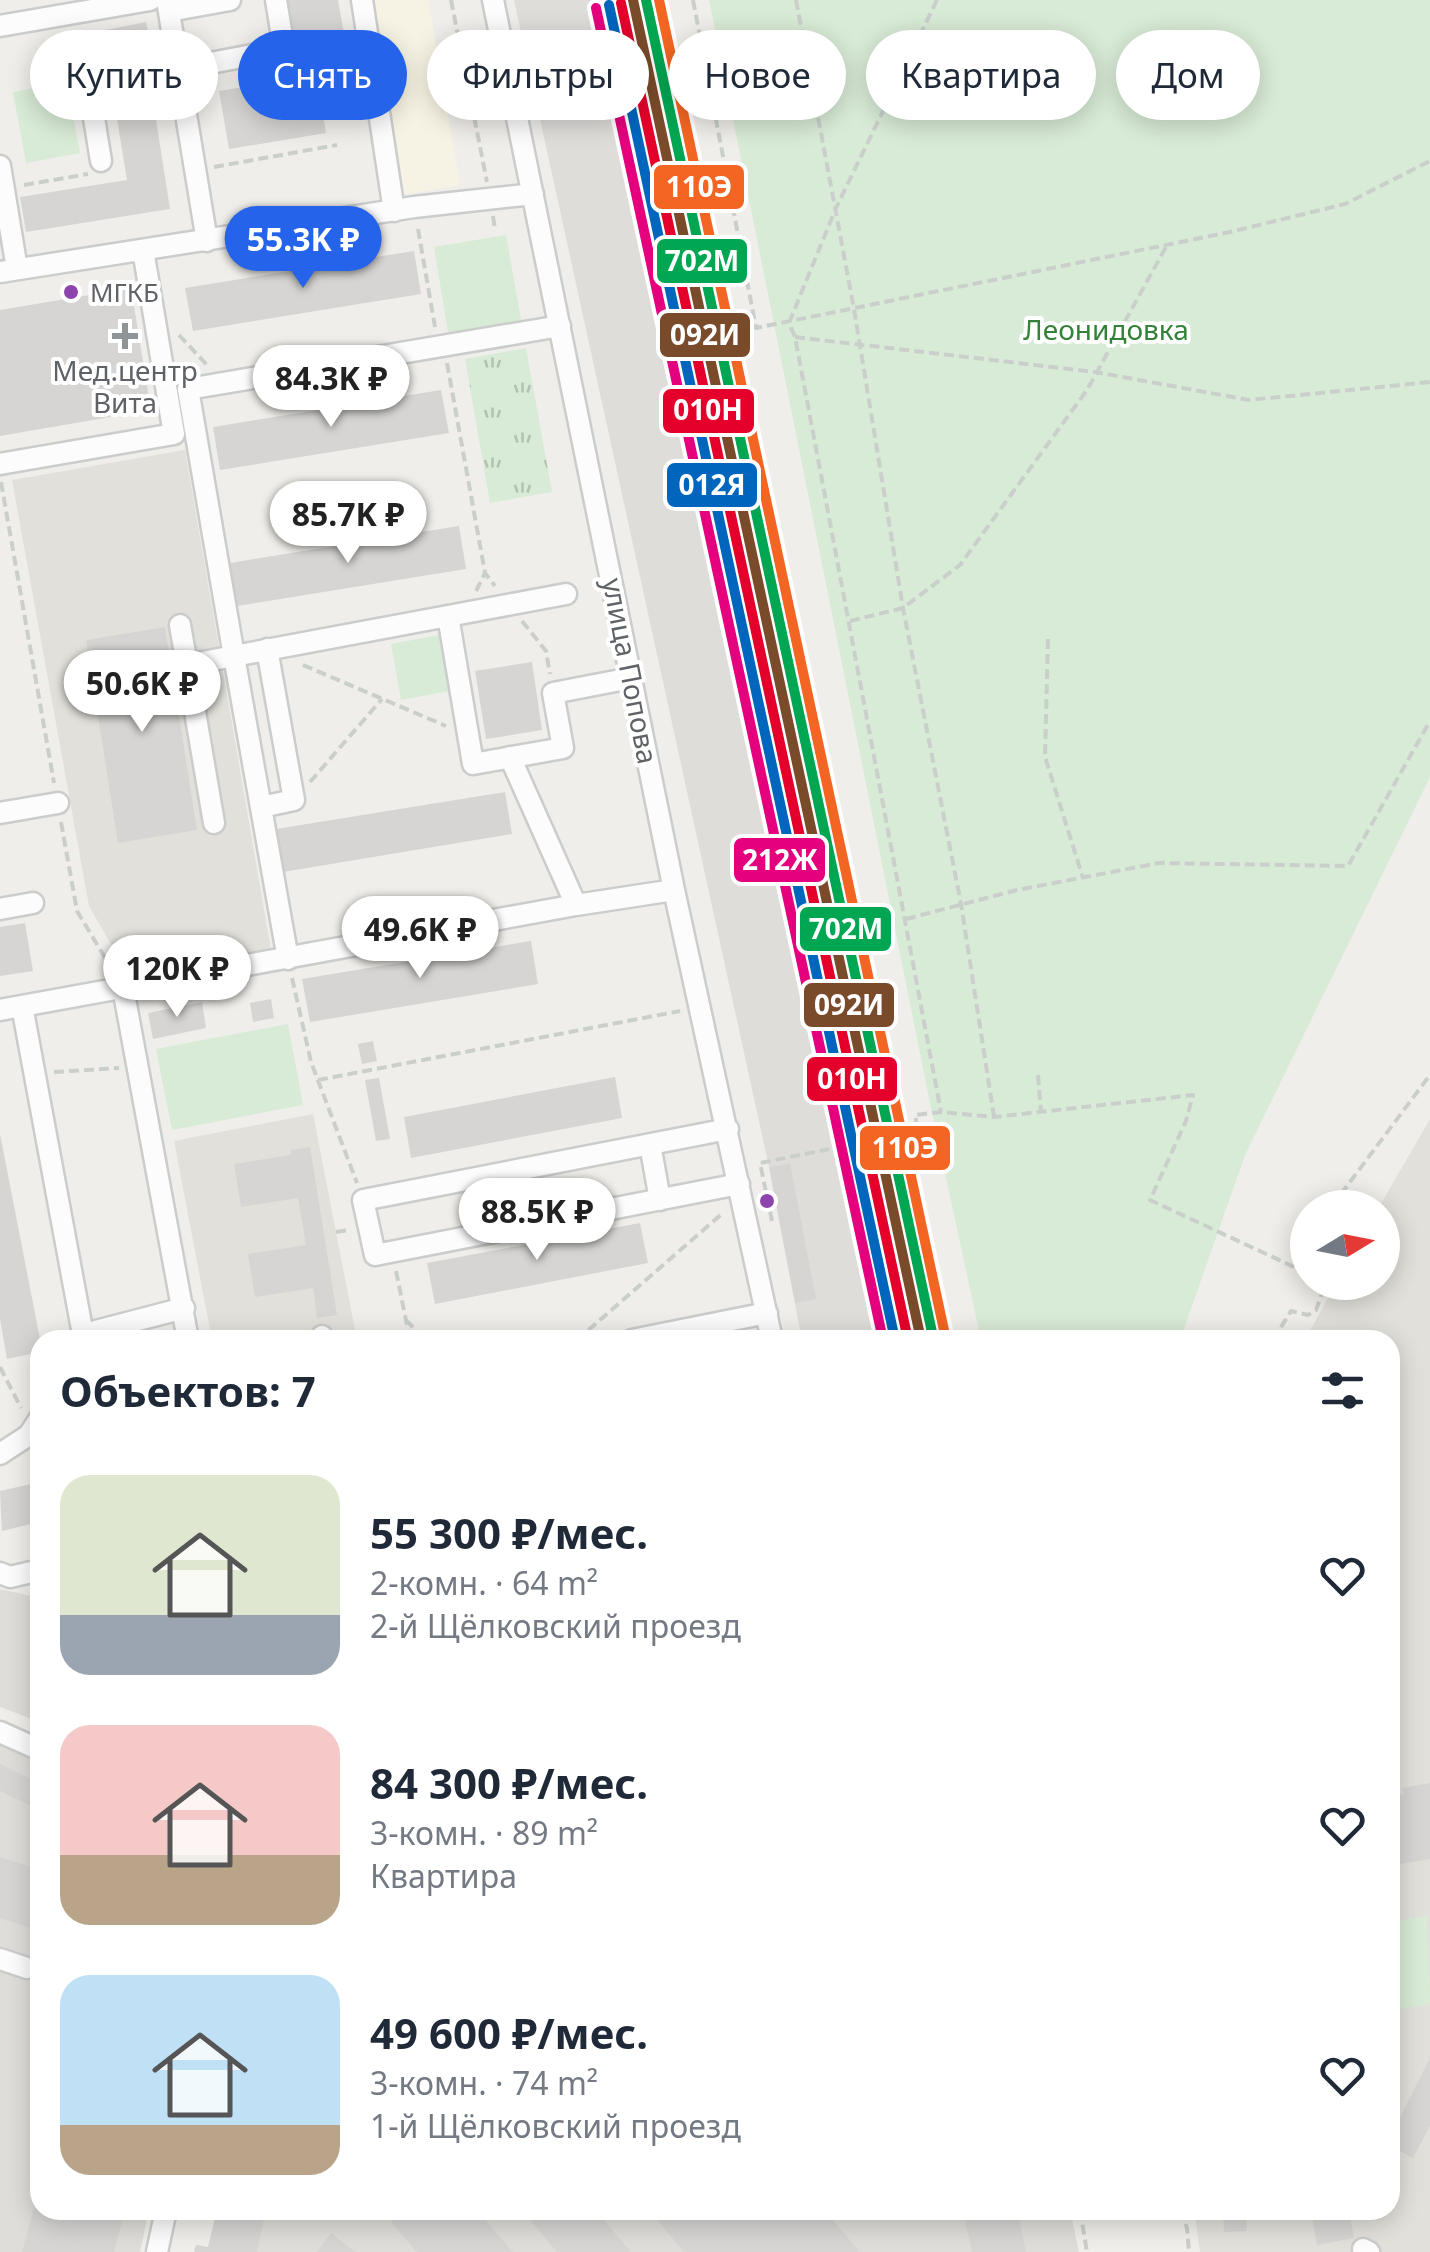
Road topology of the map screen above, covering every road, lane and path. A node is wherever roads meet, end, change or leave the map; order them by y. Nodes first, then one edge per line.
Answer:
1 (150, 0) edge
2 (230, 0) edge
3 (276, 0) edge
4 (362, 0) edge
5 (451, 0) edge
6 (493, 0) edge
7 (693, 0) edge
8 (796, 0) edge
9 (937, 0) edge
10 (168, 5) edge
11 (82, 6) edge
12 (0, 26) edge
13 (172, 30) edge
14 (218, 59) edge
15 (95, 120) edge
16 (188, 120) edge
17 (337, 144) dead end
18 (101, 161) joint
19 (1430, 161) edge
20 (0, 166) edge
21 (196, 170) junction
22 (4, 188) junction
23 (533, 194) junction
24 (491, 199) junction
25 (836, 208) junction
26 (394, 210) junction
27 (418, 229) dead end
28 (207, 241) junction
29 (1167, 245) junction
30 (143, 250) junction
31 (9, 271) edge
32 (854, 309) junction
33 (789, 323) junction
34 (560, 326) junction
35 (180, 335) dead end
36 (795, 337) junction
37 (441, 347) junction
38 (860, 347) junction
39 (1095, 372) junction
40 (1430, 382) edge
41 (224, 383) junction
42 (0, 464) edge
43 (0, 479) edge
44 (566, 594) dead end
45 (509, 604) junction
46 (903, 608) junction
47 (448, 616) junction
48 (850, 621) junction
49 (180, 625) dead end
50 (1048, 639) dead end
51 (266, 650) junction
52 (234, 656) junction
53 (300, 664) dead end
54 (187, 665) junction
55 (631, 678) junction
56 (553, 693) junction
57 (382, 699) junction
58 (1430, 721) edge
59 (469, 736) junction
60 (510, 757) junction
61 (294, 800) junction
62 (58, 803) junction
63 (261, 807) junction
64 (0, 813) edge
65 (214, 822) dead end
66 (1083, 878) junction
67 (674, 890) junction
68 (33, 903) dead end
69 (961, 904) junction
70 (576, 905) junction
71 (0, 909) edge
72 (906, 918) junction
73 (288, 959) junction
74 (123, 988) junction
75 (22, 1006) junction
76 (0, 1010) edge
77 (680, 1011) dead end
78 (139, 1067) junction
79 (34, 1073) junction
80 (1038, 1074) dead end
81 (1430, 1075) edge
82 (318, 1080) junction
83 (941, 1112) junction
84 (1042, 1112) junction
85 (994, 1117) junction
86 (728, 1129) junction
87 (650, 1144) junction
88 (739, 1184) junction
89 (1345, 1190) edge
90 (363, 1200) junction
91 (660, 1200) junction
92 (727, 1210) dead end
93 (772, 1220) dead end
94 (392, 1252) junction
95 (1290, 1265) edge
96 (1320, 1300) edge
97 (184, 1308) junction
98 (767, 1313) junction
99 (406, 1320) junction
100 (85, 1330) edge
101 (100, 1330) edge
102 (187, 1330) edge
103 (408, 1330) edge
104 (416, 1330) edge
105 (588, 1330) edge
106 (682, 1330) edge
107 (770, 1330) edge
108 (1280, 1330) edge
109 (0, 1367) edge
110 (30, 1414) edge
111 (30, 1429) edge
112 (0, 1454) edge
113 (30, 1572) edge
114 (0, 1573) edge
115 (0, 1732) edge
116 (30, 1746) edge
117 (0, 1960) edge
118 (26, 1968) dead end
119 (164, 2220) edge
120 (1082, 2220) edge
121 (1184, 2220) edge
122 (157, 2252) edge
123 (1087, 2252) edge
124 (1189, 2252) edge

1 - 11 street
2 - 10 street
3 - 14 street
4 - 26 street
5 - 24 path
6 - 23 street, улица Попова
7 - 33 path
8 - 25 path
9 - 25 path
10 - 13 street
11 - 12 street
15 - 18 street
16 - 21 street
17 - 21 path
18 - 22 path
19 - 29 path
20 - 22 street
21 - 28 street
22 - 31 street
23 - 24 street
23 - 34 street, улица Попова
24 - 26 street
25 - 32 path
25 - 33 path
26 - 28 street
27 - 37 path
28 - 30 street
29 - 32 path
29 - 39 path
30 - 31 street
30 - 42 street
32 - 33 path
32 - 38 path
33 - 36 path
34 - 37 street
34 - 55 street, улица Попова
35 - 41 path
36 - 38 path
36 - 48 path
37 - 41 street
37 - 45 path
38 - 39 path
38 - 46 path
39 - 40 path
39 - 46 path
41 - 52 street
43 - 62 path
44 - 45 street
45 - 47 street
45 - 56 path
46 - 48 path
46 - 69 path
47 - 51 street
47 - 59 street
48 - 72 path
49 - 54 street
50 - 66 path
51 - 52 street
51 - 61 street
52 - 54 street
52 - 63 street
53 - 57 path
54 - 65 street
55 - 56 street
55 - 67 street, улица Попова
56 - 60 street
57 - 59 path
57 - 61 path
58 - 66 path
59 - 60 street
60 - 70 street
61 - 63 street
62 - 64 street
62 - 74 path
63 - 73 street
66 - 69 path
67 - 70 street
67 - 86 street, улица Попова
68 - 71 street
69 - 72 path
69 - 85 path
70 - 73 street
72 - 83 path
73 - 74 street
73 - 82 path
74 - 75 street
74 - 78 street
75 - 76 street
75 - 79 street
77 - 82 path
78 - 79 path
78 - 97 street
79 - 100 street
80 - 84 path
81 - 89 path
82 - 90 path
83 - 85 path
83 - 93 path
84 - 85 path
84 - 95 path
86 - 87 street
86 - 88 street, улица Попова
87 - 90 street
87 - 91 street
88 - 91 street
88 - 98 street, улица Попова
90 - 94 street
91 - 94 street
92 - 105 path
94 - 99 path
96 - 108 path
97 - 101 street
97 - 102 street
98 - 106 street
98 - 107 street, улица Попова
99 - 103 path
99 - 104 path
109 - 110 path
111 - 112 street
113 - 114 street
115 - 116 street
117 - 118 street
119 - 122 street
120 - 123 path
121 - 124 path

